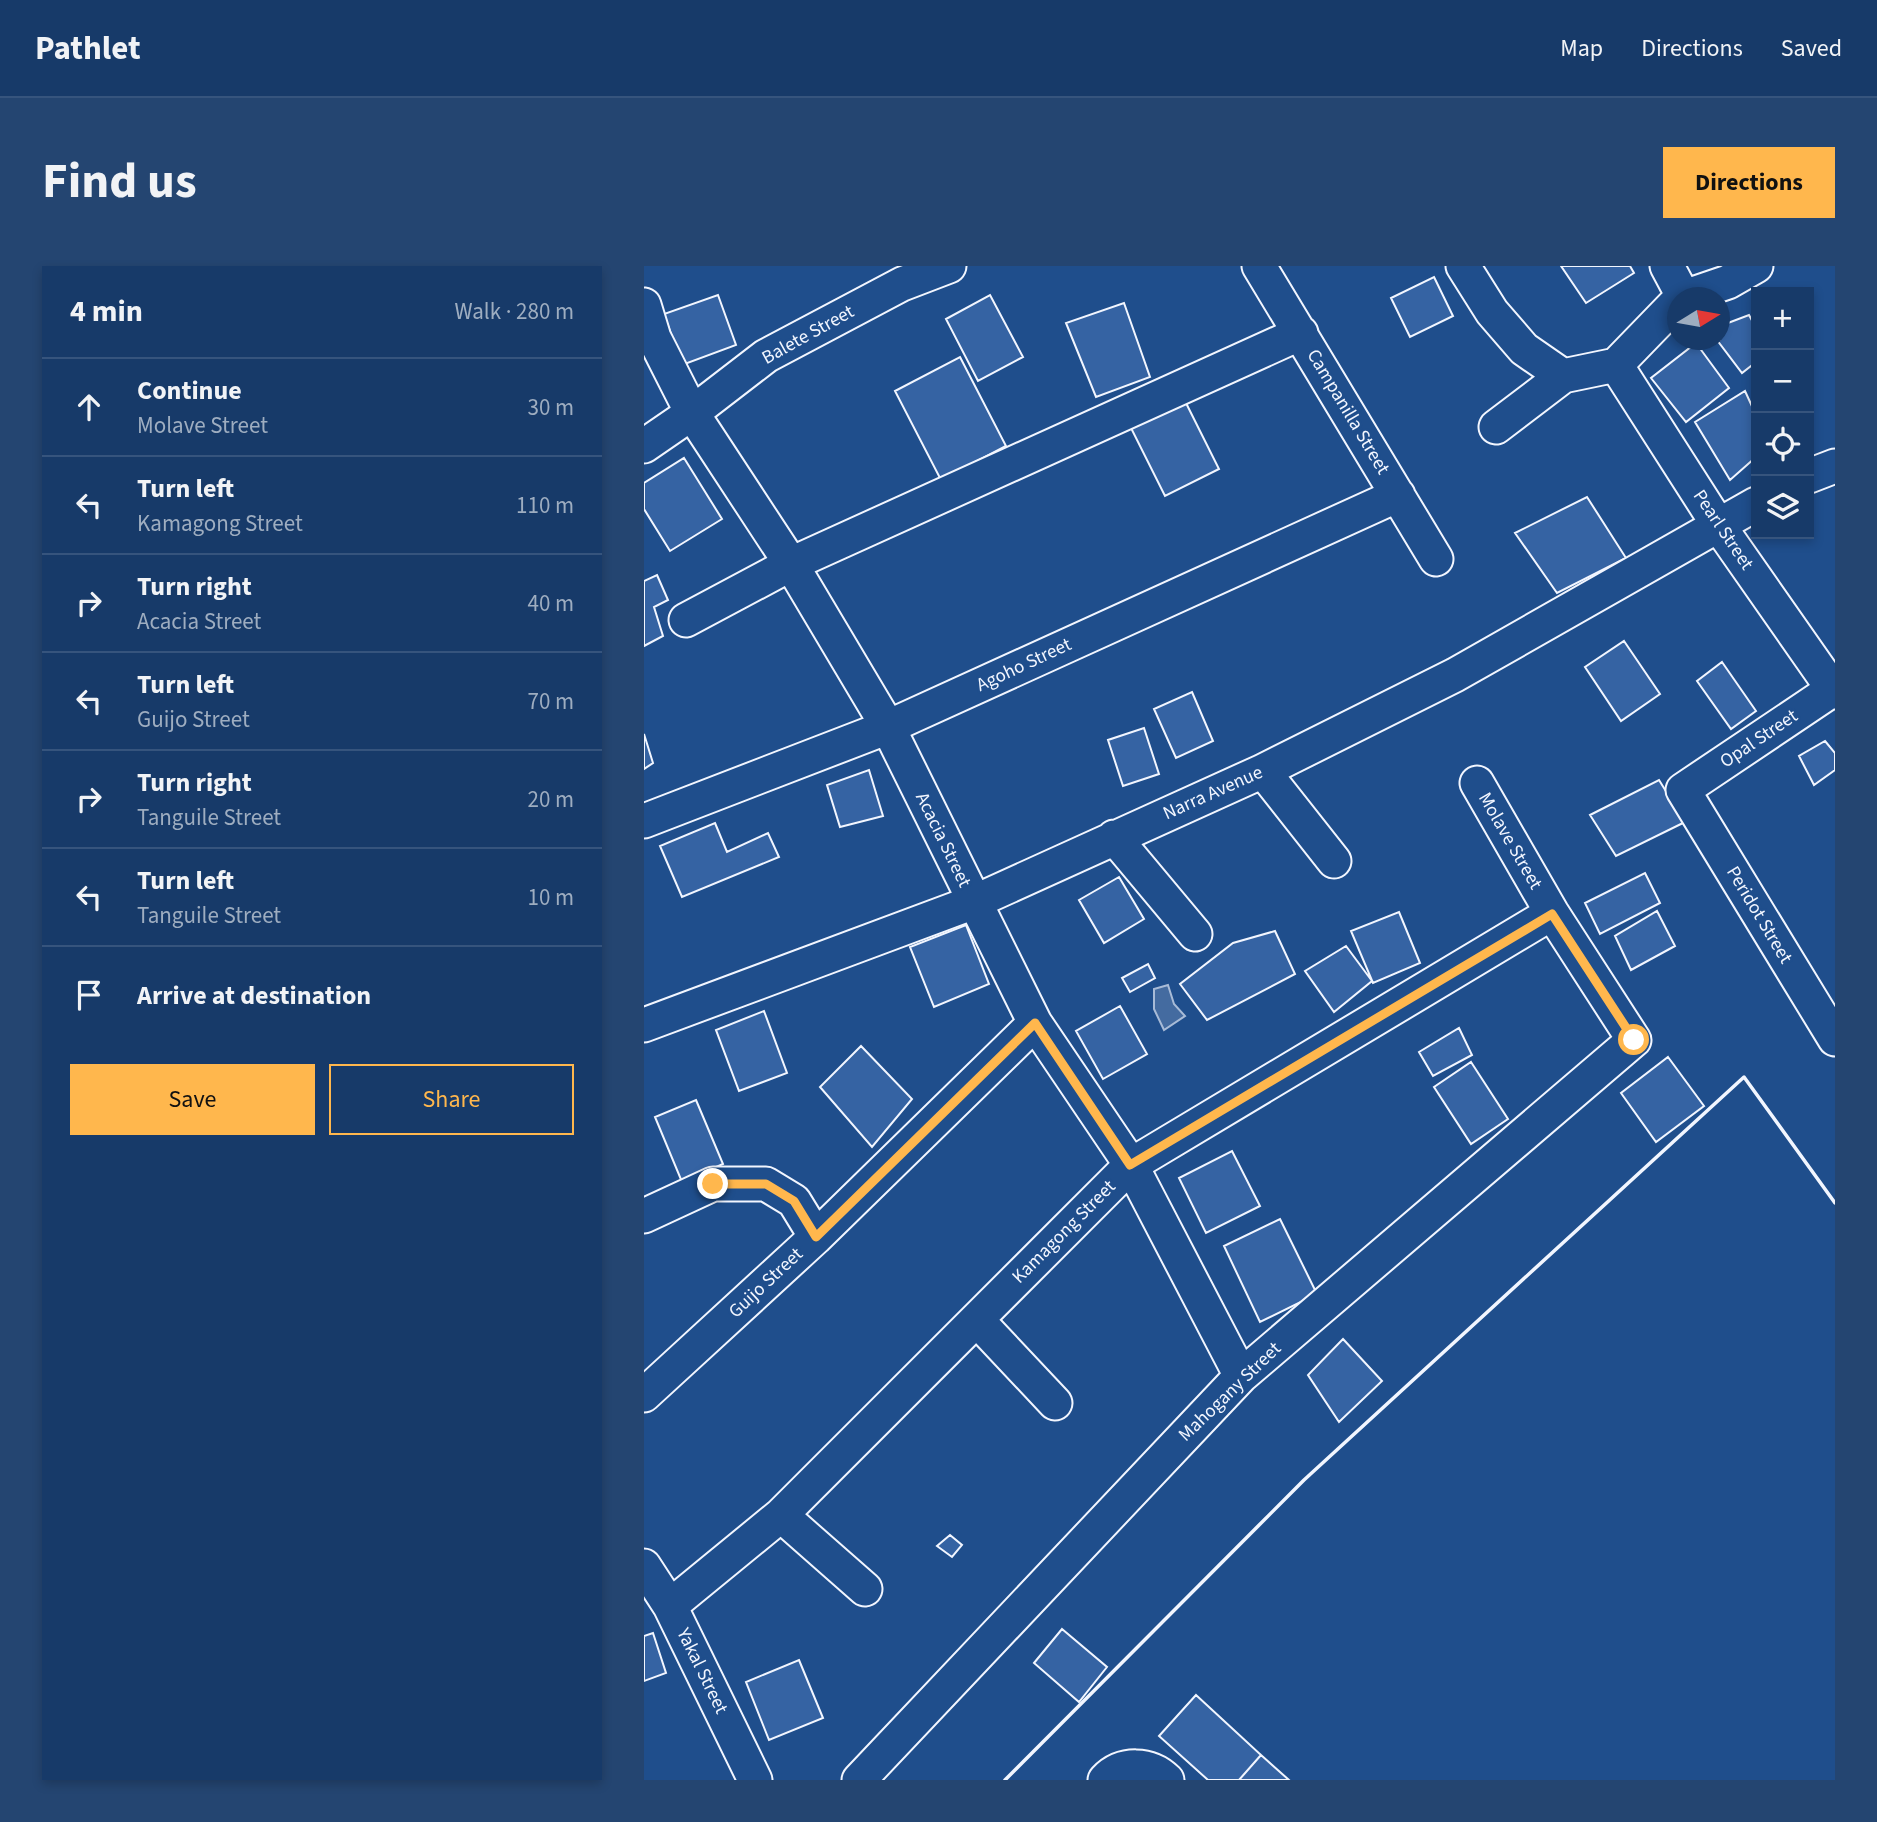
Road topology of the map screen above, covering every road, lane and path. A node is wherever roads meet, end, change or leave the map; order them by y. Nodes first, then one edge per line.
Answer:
1 (949, 266) edge
2 (1259, 266) edge
3 (1462, 266) edge
4 (1667, 266) edge
5 (1756, 266) edge
6 (1676, 287) edge
7 (1713, 287) edge
8 (644, 305) edge
9 (1667, 312) edge
10 (1301, 333) junction
11 (1616, 365) junction
12 (1563, 376) junction
13 (692, 414) junction
14 (1496, 427) dead end
15 (644, 446) edge
16 (1835, 466) edge
17 (1814, 474) edge
18 (1398, 495) junction
19 (1751, 507) edge
20 (1718, 526) junction
21 (1436, 559) dead end
22 (790, 564) junction
23 (686, 620) dead end
24 (1834, 690) edge
25 (888, 727) junction
26 (1263, 771) junction
27 (1477, 783) dead end
28 (1683, 790) joint
29 (644, 821) edge
30 (1114, 837) junction
31 (1334, 861) dead end
32 (974, 902) junction
33 (1552, 914) junction
34 (1195, 934) dead end
35 (1035, 1023) junction
36 (644, 1025) edge
37 (1835, 1039) edge
38 (1634, 1040) joint
39 (1130, 1165) junction
40 (644, 1216) edge
41 (816, 1237) junction
42 (977, 1320) junction
43 (1241, 1376) junction
44 (644, 1395) edge
45 (1055, 1403) dead end
46 (781, 1515) junction
47 (644, 1566) edge
48 (865, 1589) dead end
49 (670, 1606) junction
50 (755, 1780) edge
51 (859, 1780) edge
52 (1105, 1780) edge
53 (1167, 1780) edge

1 - 13 street, Balete Street
2 - 10 street, Campanilla Street
3 - 12 street
4 - 6 street
5 - 7 street
8 - 13 street, Acacia Street
9 - 11 street
10 - 18 street, Campanilla Street
10 - 22 street
11 - 12 street
11 - 20 street, Pearl Street
12 - 14 street
13 - 15 street, Balete Street
13 - 22 street, Acacia Street
16 - 17 street
18 - 21 street, Campanilla Street
18 - 25 street, Agoho Street
19 - 20 street, Narra Avenue
20 - 24 street, Pearl Street
20 - 26 street, Narra Avenue
22 - 23 street
22 - 25 street, Acacia Street
24 - 28 street, Opal Street
25 - 29 street, Agoho Street
25 - 32 street, Acacia Street
26 - 30 street, Narra Avenue
26 - 31 street
27 - 33 street, Molave Street
28 - 37 street, Peridot Street
30 - 32 street, Narra Avenue
30 - 34 street
32 - 35 street, Acacia Street
32 - 36 street, Narra Avenue
33 - 38 street, Molave Street
33 - 39 street, Kamagong Street
35 - 39 street, Acacia Street
35 - 41 street, Guijo Street
38 - 43 street, Mahogany Street
39 - 42 street, Kamagong Street
39 - 43 street, Acacia Street
40 - 41 street
41 - 44 street, Guijo Street
42 - 45 street
42 - 46 street, Kamagong Street
43 - 51 street, Mahogany Street
46 - 48 street
46 - 49 street, Kamagong Street
47 - 49 street, Yakal Street
49 - 50 street, Yakal Street
52 - 53 street

